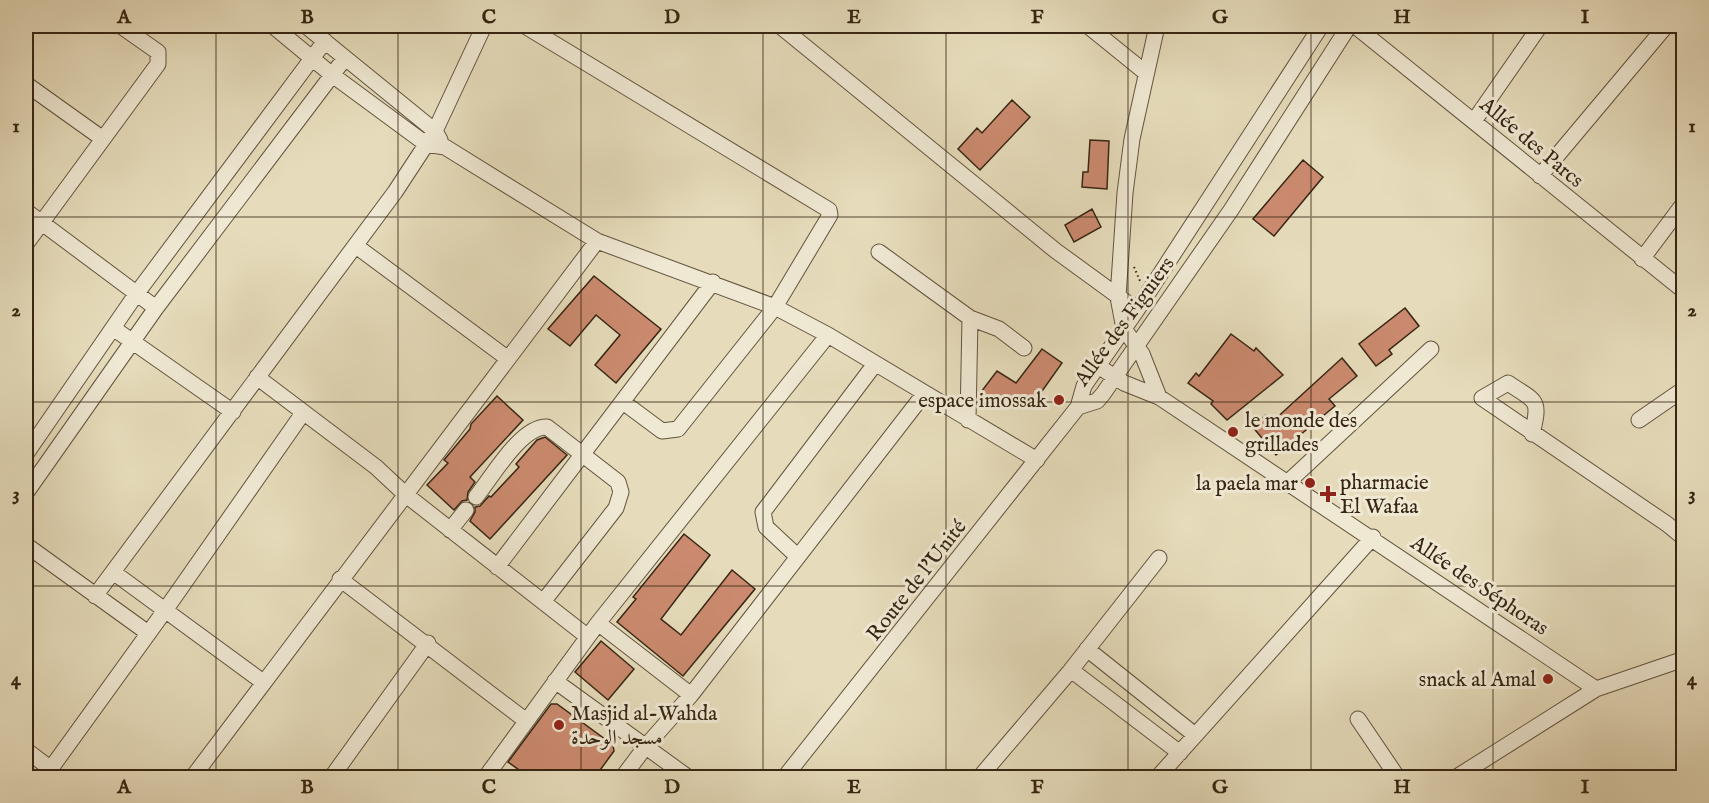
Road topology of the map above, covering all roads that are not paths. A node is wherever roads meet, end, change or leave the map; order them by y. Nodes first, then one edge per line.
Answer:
1 (121, 26) edge
2 (273, 26) edge
3 (306, 26) edge
4 (484, 26) edge
5 (525, 26) edge
6 (780, 26) edge
7 (1088, 26) edge
8 (1157, 26) edge
9 (1321, 26) edge
10 (1349, 26) edge
11 (1355, 26) edge
12 (1540, 26) edge
13 (1666, 26) edge
14 (325, 41) junction
15 (312, 58) junction
16 (345, 58) junction
17 (1146, 73) junction
18 (331, 74) junction
19 (26, 84) edge
20 (1474, 122) junction
21 (430, 138) junction
22 (103, 139) junction
23 (1540, 176) junction
24 (1683, 203) edge
25 (26, 211) edge
26 (41, 222) junction
27 (597, 241) junction
28 (26, 244) edge
29 (356, 246) junction
30 (879, 252) dead end
31 (1642, 259) junction
32 (713, 282) junction
33 (1683, 291) edge
34 (137, 293) junction
35 (1118, 297) junction
36 (775, 307) junction
37 (156, 308) junction
38 (1137, 310) junction
39 (970, 318) junction
40 (113, 328) junction
41 (1124, 329) junction
42 (828, 335) junction
43 (133, 342) junction
44 (1136, 344) junction
45 (1024, 348) dead end
46 (1431, 350) dead end
47 (507, 358) junction
48 (874, 364) junction
49 (1098, 366) junction
50 (257, 377) junction
51 (1114, 377) junction
52 (1683, 389) edge
53 (924, 394) junction
54 (1159, 397) junction
55 (622, 402) junction
56 (1078, 407) junction
57 (232, 412) junction
58 (303, 413) junction
59 (968, 420) junction
60 (1639, 420) dead end
61 (1532, 434) dead end
62 (26, 454) edge
63 (582, 454) junction
64 (1037, 460) junction
65 (1286, 483) junction
66 (26, 493) edge
67 (406, 495) junction
68 (476, 497) dead end
69 (466, 510) dead end
70 (450, 530) junction
71 (1372, 537) junction
72 (1683, 538) edge
73 (26, 545) edge
74 (797, 556) junction
75 (1159, 558) dead end
76 (497, 567) junction
77 (113, 572) junction
78 (340, 579) junction
79 (95, 596) junction
80 (543, 602) junction
81 (166, 609) junction
82 (598, 623) junction
83 (148, 633) junction
84 (588, 637) junction
85 (428, 643) junction
86 (1087, 649) junction
87 (1683, 659) edge
88 (1071, 670) junction
89 (555, 681) junction
90 (263, 682) junction
91 (1596, 689) junction
92 (691, 695) junction
93 (1358, 719) dead end
94 (525, 720) junction
95 (1195, 735) junction
96 (646, 746) junction
97 (26, 750) edge
98 (1180, 753) junction
99 (47, 773) edge
100 (192, 777) edge
101 (331, 777) edge
102 (485, 777) edge
103 (622, 777) edge
104 (689, 777) edge
105 (784, 777) edge
106 (979, 777) edge
107 (1157, 777) edge
108 (1398, 777) edge
109 (1455, 777) edge

1 - 22 street
2 - 15 street
3 - 14 street
4 - 21 street
5 - 36 street
6 - 35 street
7 - 17 street
8 - 17 street
9 - 38 street, Allée des Figuiers
10 - 44 street, Allée des Figuiers
11 - 20 street, Allée des Parcs
12 - 20 street
13 - 23 street
14 - 15 street
14 - 16 street
15 - 18 street
15 - 34 street
16 - 18 street
16 - 21 street
17 - 35 street
18 - 21 street
18 - 37 street
19 - 22 street
20 - 23 street, Allée des Parcs
21 - 27 street
21 - 29 street
22 - 26 street
23 - 31 street, Allée des Parcs
24 - 31 street
25 - 26 street
26 - 28 street
26 - 34 street
27 - 32 street
27 - 47 street
29 - 47 street
29 - 50 street
30 - 39 street
31 - 33 street, Allée des Parcs
32 - 36 street
32 - 55 street
34 - 37 street
34 - 40 street
35 - 38 street
35 - 41 street
36 - 42 street
36 - 55 street
37 - 43 street
38 - 41 street, Allée des Figuiers
39 - 45 street
39 - 59 street
40 - 43 street
40 - 62 street
41 - 44 street
41 - 49 street, Allée des Figuiers
42 - 48 street
42 - 82 street
43 - 57 street
43 - 66 street
44 - 51 street, Allée des Figuiers
44 - 54 street
46 - 65 street
47 - 67 street
48 - 53 street
48 - 74 street
49 - 51 street, Allée des Séphoras
49 - 56 street, Allée des Figuiers
50 - 57 street
50 - 58 street
51 - 54 street, Allée des Séphoras
51 - 56 street, Allée des Figuiers
52 - 60 street
53 - 59 street
53 - 74 street
54 - 65 street, Allée des Séphoras
55 - 63 street
56 - 64 street, Route de l'Unité
57 - 77 street
58 - 67 street
58 - 81 street
59 - 64 street
61 - 72 street
63 - 68 street
63 - 76 street
63 - 80 street
64 - 105 street, Route de l'Unité
65 - 71 street, Allée des Séphoras
67 - 70 street
67 - 78 street
69 - 70 street
70 - 76 street
71 - 91 street, Allée des Séphoras
71 - 95 street
73 - 79 street
74 - 92 street
75 - 86 street
76 - 80 street
77 - 79 street
77 - 81 street
78 - 85 street
78 - 90 street
79 - 83 street
80 - 84 street
81 - 83 street
81 - 90 street
82 - 84 street
82 - 92 street
83 - 99 street
84 - 89 street
85 - 94 street
85 - 101 street
86 - 88 street
86 - 95 street
87 - 91 street
88 - 98 street
88 - 106 street
89 - 94 street
89 - 96 street
90 - 100 street
91 - 109 street
92 - 96 street
93 - 108 street
94 - 102 street
95 - 98 street
96 - 103 street
96 - 104 street
97 - 99 street
98 - 107 street

